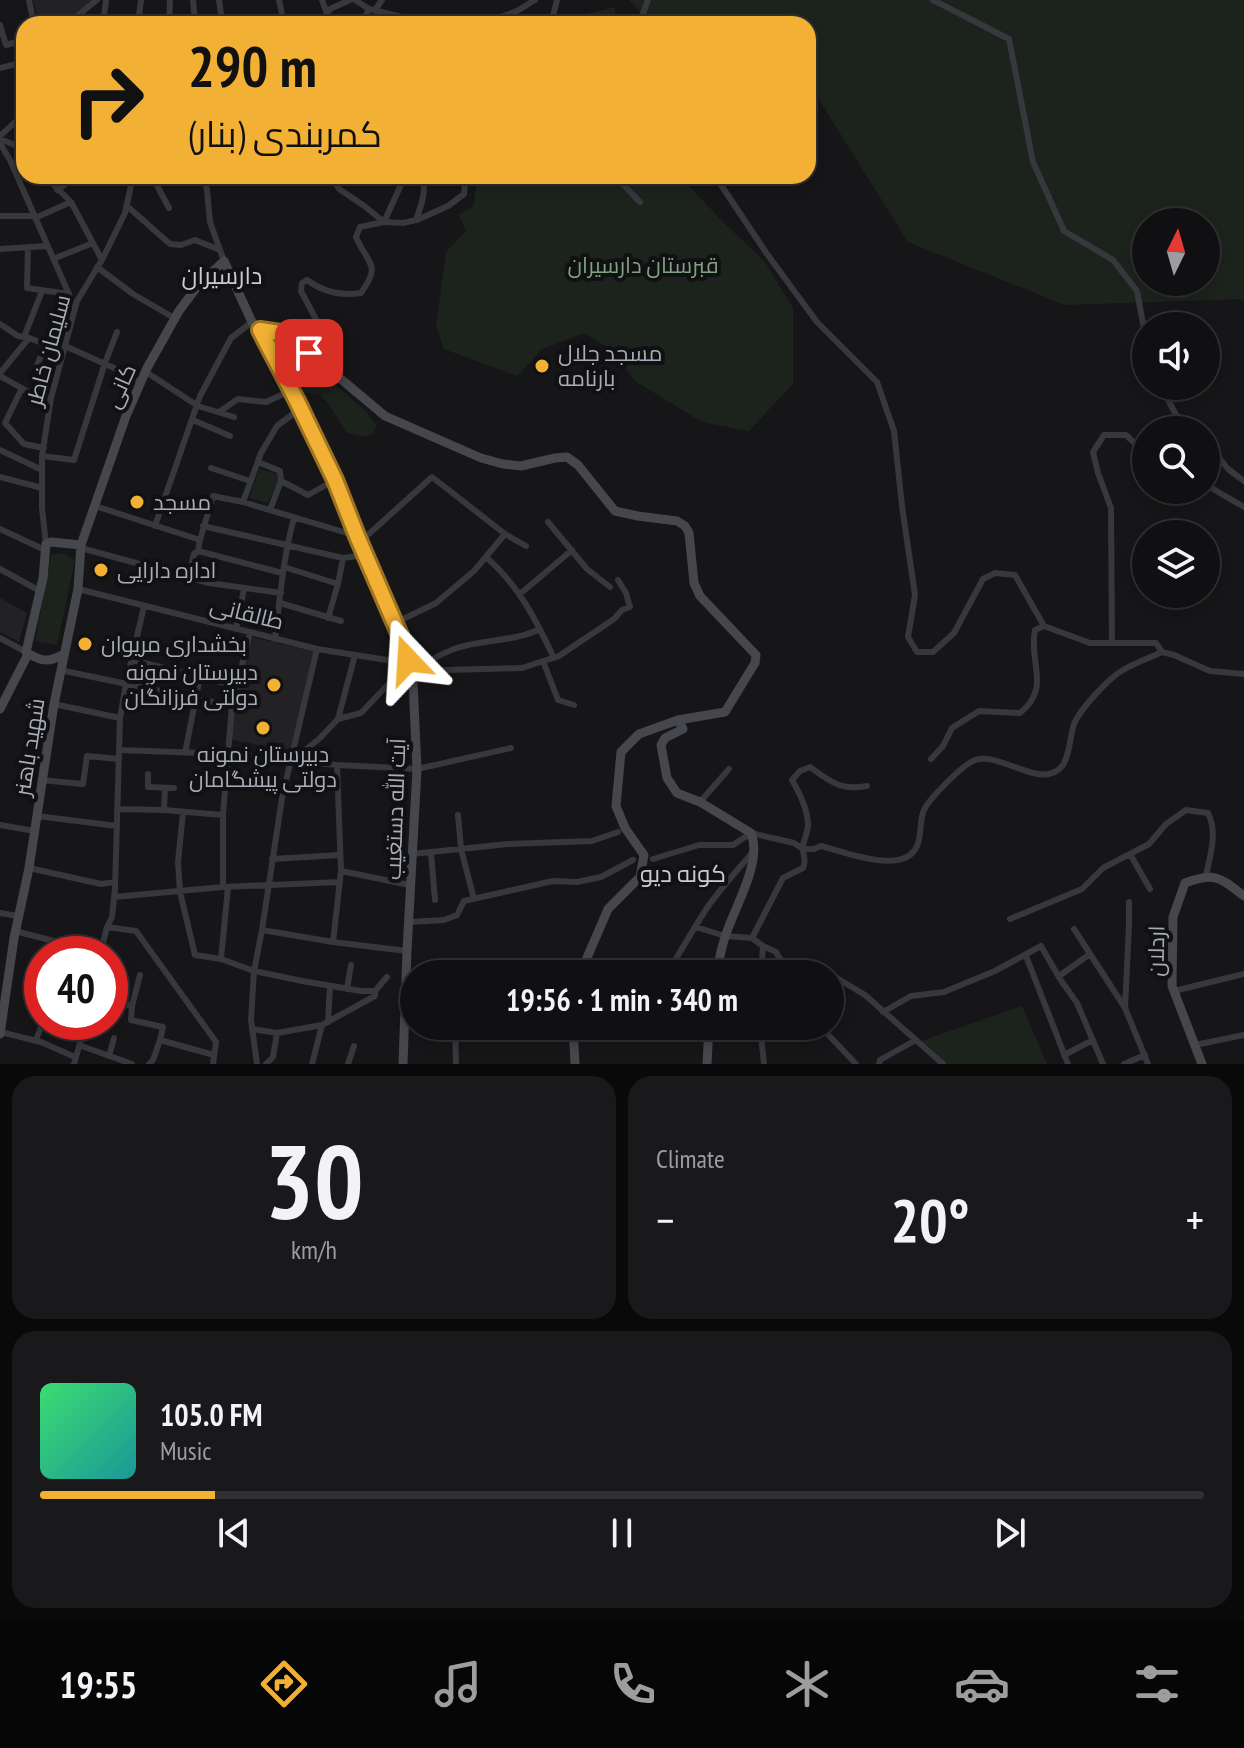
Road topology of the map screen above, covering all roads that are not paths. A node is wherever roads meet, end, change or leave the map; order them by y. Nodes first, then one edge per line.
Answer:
1 (97, 0) edge
2 (106, 0) edge
3 (322, 0) edge
4 (352, 0) edge
5 (382, 0) edge
6 (535, 0) edge
7 (933, 0) edge
8 (372, 10) junction
9 (327, 14) joint
10 (77, 16) edge
11 (104, 16) edge
12 (368, 16) edge
13 (398, 16) edge
14 (504, 16) edge
15 (1, 30) edge
16 (16, 42) edge
17 (16, 122) edge
18 (0, 139) edge
19 (16, 174) edge
20 (20, 184) edge
21 (52, 184) edge
22 (66, 184) edge
23 (131, 184) edge
24 (156, 184) edge
25 (205, 184) edge
26 (336, 184) edge
27 (401, 184) edge
28 (425, 184) edge
29 (465, 184) edge
30 (623, 184) edge
31 (720, 184) edge
32 (57, 190) junction
33 (71, 202) junction
34 (640, 202) dead end
35 (127, 206) junction
36 (169, 208) dead end
37 (0, 216) edge
38 (34, 217) junction
39 (416, 220) junction
40 (384, 222) junction
41 (93, 243) junction
42 (47, 246) junction
43 (28, 247) junction
44 (0, 249) edge
45 (222, 255) junction
46 (53, 259) junction
47 (100, 264) junction
48 (42, 291) junction
49 (69, 294) junction
50 (75, 308) junction
51 (1141, 312) edge
52 (176, 319) junction
53 (252, 322) junction
54 (0, 324) edge
55 (260, 330) junction
56 (117, 332) dead end
57 (27, 338) junction
58 (46, 344) junction
59 (65, 348) junction
60 (105, 363) junction
61 (36, 368) dead end
62 (331, 371) junction
63 (146, 372) junction
64 (0, 375) edge
65 (141, 383) junction
66 (22, 388) junction
67 (292, 390) junction
68 (51, 398) junction
69 (198, 406) junction
70 (301, 408) junction
71 (219, 412) junction
72 (234, 417) dead end
73 (193, 420) junction
74 (230, 436) dead end
75 (1132, 441) edge
76 (0, 450) edge
77 (43, 452) junction
78 (1220, 459) edge
79 (258, 462) junction
80 (211, 468) dead end
81 (42, 470) junction
82 (0, 477) edge
83 (335, 480) junction
84 (250, 481) junction
85 (281, 481) junction
86 (1244, 481) edge
87 (42, 488) junction
88 (1220, 493) edge
89 (243, 502) junction
90 (95, 506) junction
91 (1244, 507) edge
92 (270, 510) junction
93 (294, 518) junction
94 (548, 522) dead end
95 (155, 526) junction
96 (203, 526) junction
97 (0, 529) edge
98 (505, 534) junction
99 (358, 539) junction
100 (200, 540) junction
101 (287, 545) junction
102 (81, 546) junction
103 (526, 546) dead end
104 (46, 547) junction
105 (572, 550) junction
106 (198, 551) junction
107 (365, 555) junction
108 (486, 557) junction
109 (343, 558) junction
110 (0, 569) edge
111 (283, 570) junction
112 (188, 576) junction
113 (618, 580) dead end
114 (338, 584) junction
115 (610, 587) dead end
116 (78, 589) junction
117 (244, 589) junction
118 (40, 591) junction
119 (281, 593) junction
120 (520, 594) junction
121 (280, 603) junction
122 (144, 606) junction
123 (328, 618) junction
124 (341, 621) dead end
125 (395, 623) junction
126 (1044, 626) junction
127 (236, 629) junction
128 (540, 629) junction
129 (250, 632) junction
130 (0, 638) edge
131 (275, 639) junction
132 (1112, 643) junction
133 (317, 649) junction
134 (1162, 652) junction
135 (27, 653) junction
136 (62, 655) junction
137 (355, 655) junction
138 (554, 658) junction
139 (132, 660) junction
140 (404, 661) junction
141 (543, 661) junction
142 (60, 670) junction
143 (411, 671) junction
144 (1244, 674) edge
145 (200, 677) junction
146 (126, 684) junction
147 (237, 686) junction
148 (195, 700) junction
149 (54, 704) junction
150 (574, 705) dead end
151 (232, 706) junction
152 (0, 709) edge
153 (120, 718) junction
154 (338, 719) junction
155 (680, 725) junction
156 (511, 748) dead end
157 (119, 750) junction
158 (185, 753) junction
159 (229, 754) junction
160 (119, 759) junction
161 (931, 759) dead end
162 (291, 761) junction
163 (337, 765) junction
164 (417, 769) junction
165 (729, 769) dead end
166 (148, 774) dead end
167 (41, 780) junction
168 (867, 786) dead end
169 (165, 788) junction
170 (174, 788) dead end
171 (700, 802) junction
172 (117, 809) junction
173 (164, 810) junction
174 (183, 812) junction
175 (223, 815) junction
176 (458, 815) dead end
177 (37, 816) junction
178 (0, 825) edge
179 (117, 826) junction
180 (35, 831) junction
181 (618, 832) dead end
182 (751, 833) junction
183 (461, 849) junction
184 (803, 849) junction
185 (753, 852) junction
186 (431, 853) junction
187 (412, 854) junction
188 (1130, 854) junction
189 (340, 855) junction
190 (272, 859) junction
191 (653, 859) dead end
192 (633, 860) dead end
193 (29, 868) junction
194 (341, 871) junction
195 (1206, 876) junction
196 (115, 882) junction
197 (340, 882) junction
198 (410, 885) junction
199 (268, 886) junction
200 (225, 887) junction
201 (1150, 889) dead end
202 (180, 892) junction
203 (1244, 896) edge
204 (114, 897) junction
205 (474, 899) junction
206 (435, 900) dead end
207 (1129, 902) dead end
208 (0, 913) edge
209 (18, 916) junction
210 (1010, 919) dead end
211 (409, 922) junction
212 (107, 927) junction
213 (696, 927) junction
214 (1074, 929) dead end
215 (262, 930) junction
216 (15, 931) junction
217 (34, 936) edge
218 (105, 936) edge
219 (725, 936) junction
220 (752, 938) junction
221 (333, 942) junction
222 (763, 946) junction
223 (407, 951) junction
224 (1090, 954) junction
225 (1026, 956) junction
226 (221, 959) junction
227 (408, 960) edge
228 (586, 960) edge
229 (675, 960) edge
230 (719, 960) edge
231 (762, 960) edge
232 (780, 960) edge
233 (351, 965) dead end
234 (254, 971) junction
235 (1244, 974) edge
236 (140, 975) dead end
237 (1059, 976) junction
238 (387, 977) dead end
239 (844, 982) edge
240 (330, 986) junction
241 (347, 989) junction
242 (375, 991) junction
243 (1174, 991) junction
244 (128, 1005) edge
245 (132, 1006) junction
246 (1125, 1008) junction
247 (883, 1012) junction
248 (325, 1024) junction
249 (1, 1029) edge
250 (252, 1029) junction
251 (277, 1033) junction
252 (1244, 1035) edge
253 (24, 1036) edge
254 (36, 1040) edge
255 (81, 1040) edge
256 (113, 1040) edge
257 (160, 1040) junction
258 (406, 1040) edge
259 (455, 1040) edge
260 (574, 1040) edge
261 (708, 1040) edge
262 (761, 1040) edge
263 (833, 1040) edge
264 (916, 1040) junction
265 (1093, 1040) junction
266 (79, 1045) junction
267 (1195, 1045) junction
268 (354, 1046) dead end
269 (214, 1055) junction
270 (1064, 1055) junction
271 (1145, 1055) junction
272 (109, 1056) junction
273 (74, 1060) edge
274 (132, 1064) edge
275 (149, 1064) edge
276 (213, 1064) edge
277 (257, 1064) edge
278 (266, 1064) edge
279 (312, 1064) edge
280 (348, 1064) edge
281 (403, 1064) edge
282 (456, 1064) edge
283 (575, 1064) edge
284 (707, 1064) edge
285 (764, 1064) edge
286 (856, 1064) edge
287 (879, 1064) edge
288 (943, 1064) edge
289 (1068, 1064) edge
290 (1103, 1064) edge
291 (1124, 1064) edge
292 (1148, 1064) edge
293 (1202, 1064) edge

1 - 10 street
2 - 11 street
3 - 9 street
4 - 8 street
4 - 9 street
5 - 8 street
6 - 14 street
7 - 51 street
8 - 12 street
8 - 13 street
15 - 16 street
17 - 18 street
18 - 19 street
20 - 38 street
21 - 32 street
22 - 32 street
23 - 35 street, سلیمان خاطر
24 - 36 street
25 - 45 street
26 - 40 street
27 - 40 street
28 - 39 street
29 - 39 street
30 - 34 street
31 - 126 street
32 - 33 street
33 - 38 street
33 - 41 street
35 - 45 street
35 - 47 street, سلیمان خاطر
37 - 38 street
38 - 42 street
39 - 40 street
40 - 62 street
41 - 46 street
41 - 47 street
42 - 43 street
42 - 46 street
43 - 44 street
43 - 48 street
45 - 52 street, کانی
45 - 53 street, آیت الله دستغیب
46 - 49 street
47 - 50 street, سلیمان خاطر
47 - 52 street
48 - 49 street
48 - 57 street
49 - 50 street
50 - 59 street, سلیمان خاطر
52 - 63 street, کانی
53 - 55 street, آیت الله دستغیب
53 - 69 street
54 - 57 street
55 - 62 street
55 - 67 street, آیت الله دستغیب
56 - 60 street
57 - 58 street
57 - 64 street
58 - 59 street
58 - 61 street
59 - 60 street
59 - 68 street, سلیمان خاطر
60 - 65 street
60 - 77 street
62 - 155 street
63 - 65 street, کانی
63 - 69 street
64 - 66 street
65 - 90 street, کانی
66 - 68 street
66 - 77 street
67 - 70 street, آیت الله دستغیب
67 - 71 street
68 - 77 street, سلیمان خاطر
69 - 71 street
69 - 73 street
70 - 79 street
70 - 83 street, آیت الله دستغیب
71 - 72 street
73 - 74 street
73 - 95 street
75 - 132 street
76 - 81 street
77 - 81 street, سلیمان خاطر
78 - 86 street
79 - 84 street
79 - 85 street
80 - 84 street
81 - 87 street, سلیمان خاطر
82 - 87 street
83 - 85 street
83 - 99 street, آیت الله دستغیب
84 - 89 street
85 - 92 street
87 - 104 street, سلیمان خاطر
88 - 91 street
89 - 92 street
89 - 96 street
90 - 95 street
90 - 102 street, کانی
92 - 93 street
93 - 99 street
93 - 101 street
94 - 105 street
95 - 100 street
96 - 100 street
96 - 101 street
97 - 104 street
98 - 99 street
98 - 103 street
98 - 108 street
99 - 107 street, آیت الله دستغیب
100 - 106 street
101 - 109 street
101 - 111 street
102 - 104 street
102 - 112 street
102 - 116 street, شهید باهنر
104 - 118 street
105 - 115 street
105 - 120 street
106 - 111 street
106 - 112 street
107 - 109 street
107 - 125 street, آیت الله دستغیب
108 - 120 street
108 - 125 street
109 - 114 street
110 - 118 street
111 - 114 street
111 - 119 street
112 - 117 street
113 - 138 street
114 - 123 street
116 - 122 street, طالقانی
116 - 136 street, شهید باهنر
117 - 119 street
117 - 127 street
118 - 135 street
119 - 121 street
120 - 128 street
121 - 123 street
121 - 131 street
122 - 127 street, طالقانی
122 - 139 street
123 - 124 street
125 - 140 street, آیت الله دستغیب
126 - 132 street
126 - 161 street
127 - 129 street, طالقانی
128 - 138 street
128 - 143 street
129 - 131 street, طالقانی
129 - 147 street
130 - 135 street
131 - 133 street, طالقانی
132 - 134 street
133 - 137 street, طالقانی
133 - 162 street
134 - 144 street
134 - 184 street
135 - 136 street
135 - 152 street
136 - 142 street, شهید باهنر
137 - 140 street, طالقانی
137 - 154 street
138 - 141 street
139 - 145 street
139 - 146 street
140 - 143 street, آیت الله دستغیب
140 - 154 street
141 - 143 street
141 - 150 street
142 - 146 street
142 - 149 street, شهید باهنر
143 - 164 street, آیت الله دستغیب
145 - 147 street
145 - 148 street
146 - 148 street
146 - 153 street
147 - 151 street
148 - 151 street
148 - 158 street
149 - 153 street
149 - 167 street, شهید باهنر
151 - 159 street
153 - 157 street
154 - 162 street
155 - 171 street
155 - 228 street
156 - 164 street
157 - 158 street
157 - 160 street
158 - 159 street
159 - 162 street
159 - 175 street
160 - 167 street
160 - 172 street
162 - 163 street
162 - 190 street
163 - 164 street
163 - 189 street
164 - 187 street, آیت الله دستغیب
165 - 171 street
166 - 169 street
167 - 177 street, شهید باهنر
168 - 184 street
169 - 170 street
169 - 173 street
171 - 182 street
172 - 173 street
172 - 179 street
173 - 174 street
174 - 175 street
174 - 202 street
175 - 200 street
176 - 183 street
177 - 179 street
177 - 180 street, شهید باهنر
178 - 180 street
179 - 196 street
180 - 193 street, شهید باهنر
181 - 183 street
182 - 184 street
182 - 185 street
182 - 191 street
183 - 186 street
183 - 205 street
184 - 220 street
185 - 213 street
185 - 219 street
186 - 187 street
186 - 206 street
187 - 198 street, آیت الله دستغیب
188 - 195 street
188 - 201 street
188 - 210 street
189 - 190 street
189 - 194 street
190 - 199 street
192 - 205 street
193 - 196 street
193 - 209 street, شهید باهنر
194 - 197 street
194 - 198 street
195 - 203 street
195 - 243 street, اردلان
196 - 204 street
197 - 199 street
197 - 221 street
198 - 211 street, آیت الله دستغیب
199 - 200 street
199 - 215 street
200 - 202 street
200 - 226 street
202 - 204 street
202 - 226 street
204 - 212 street
205 - 211 street
207 - 246 street
208 - 209 street
209 - 216 street, شهید باهنر
211 - 223 street, آیت الله دستغیب
212 - 218 street
212 - 269 street
213 - 219 street
213 - 229 street
214 - 224 street
215 - 221 street
215 - 234 street
216 - 217 street
216 - 249 street, شهید باهنر
219 - 220 street
219 - 230 street
220 - 222 street
221 - 223 street
222 - 231 street
222 - 232 street
223 - 227 street, آیت الله دستغیب
224 - 237 street
224 - 246 street
225 - 237 street
225 - 247 street
225 - 270 street
226 - 234 street
233 - 241 street
234 - 240 street
234 - 250 street
235 - 243 street
236 - 245 street
237 - 265 street
238 - 242 street
239 - 247 street
240 - 241 street
240 - 248 street
241 - 242 street
242 - 248 street
243 - 267 street, اردلان
244 - 245 street
245 - 257 street
246 - 271 street
247 - 264 street
248 - 251 street
248 - 279 street
249 - 253 street
250 - 251 street
250 - 277 street
251 - 278 street
252 - 267 street
254 - 273 street
255 - 266 street
256 - 272 street
257 - 269 street
257 - 275 street
258 - 281 street, آیت الله دستغیب
259 - 282 street
260 - 283 street
261 - 284 street
262 - 285 street
263 - 286 street
264 - 287 street
264 - 288 street
265 - 270 street
265 - 290 street
266 - 272 street
266 - 273 street
267 - 293 street, اردلان
268 - 280 street
269 - 276 street
270 - 289 street
271 - 291 street
271 - 292 street
272 - 274 street

